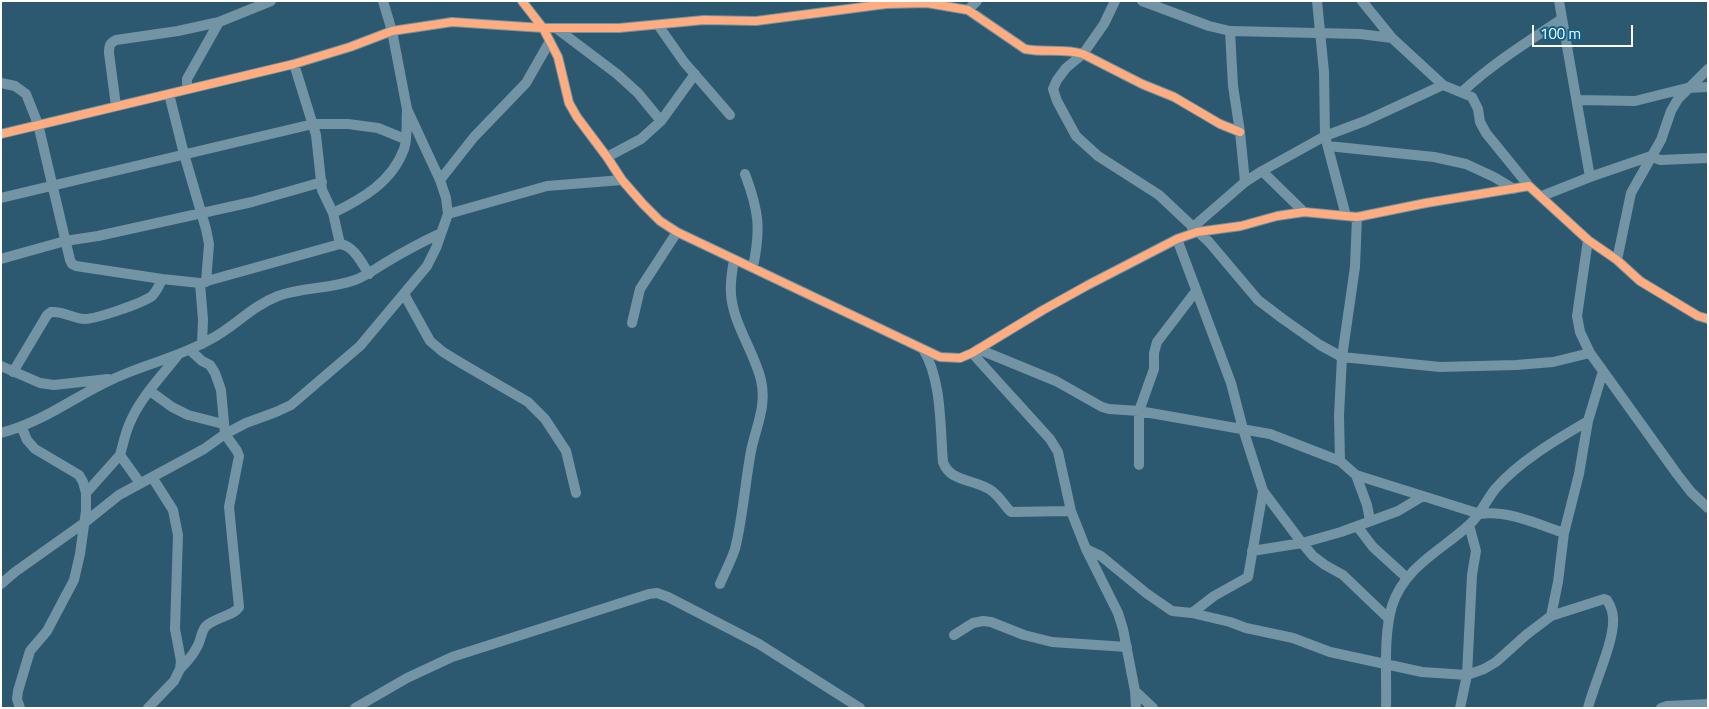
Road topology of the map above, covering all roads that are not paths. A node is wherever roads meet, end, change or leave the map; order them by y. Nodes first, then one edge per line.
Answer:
1 (271, 1) edge
2 (383, 1) edge
3 (522, 1) edge
4 (977, 1) edge
5 (1115, 1) edge
6 (1142, 1) edge
7 (1317, 1) edge
8 (1362, 1) edge
9 (1559, 1) edge
10 (968, 10) junction
11 (1562, 19) junction
12 (219, 22) junction
13 (658, 26) junction
14 (543, 28) junction
15 (556, 28) junction
16 (392, 31) junction
17 (1230, 31) junction
18 (1321, 34) junction
19 (1392, 38) junction
20 (550, 41) junction
21 (1083, 54) junction
22 (294, 64) junction
23 (1708, 69) edge
24 (695, 74) junction
25 (1, 83) edge
26 (1443, 85) junction
27 (1708, 87) edge
28 (1687, 88) junction
29 (189, 89) junction
30 (1462, 92) junction
31 (169, 94) junction
32 (1577, 100) junction
33 (116, 106) junction
34 (407, 109) junction
35 (730, 115) dead end
36 (661, 121) junction
37 (38, 124) junction
38 (313, 124) junction
39 (1240, 132) junction
40 (1, 134) edge
41 (405, 138) junction
42 (1327, 141) junction
43 (184, 154) junction
44 (1651, 156) junction
45 (608, 158) junction
46 (1708, 158) edge
47 (1262, 171) junction
48 (745, 174) dead end
49 (1590, 177) junction
50 (440, 180) junction
51 (622, 180) junction
52 (322, 182) junction
53 (1245, 182) junction
54 (51, 186) junction
55 (1529, 186) junction
56 (1514, 189) junction
57 (1542, 196) junction
58 (1, 198) edge
59 (1304, 212) junction
60 (201, 213) junction
61 (333, 213) junction
62 (448, 214) junction
63 (1346, 216) junction
64 (1358, 216) junction
65 (1195, 230) junction
66 (677, 232) junction
67 (441, 233) junction
68 (1177, 239) junction
69 (1588, 240) junction
70 (65, 241) junction
71 (340, 244) junction
72 (1, 259) edge
73 (734, 260) junction
74 (1617, 260) junction
75 (753, 267) junction
76 (368, 274) junction
77 (162, 279) junction
78 (203, 282) junction
79 (1196, 291) junction
80 (404, 294) junction
81 (1708, 319) edge
82 (632, 322) dead end
83 (202, 344) junction
84 (923, 349) junction
85 (190, 350) junction
86 (975, 351) junction
87 (1590, 353) junction
88 (179, 354) junction
89 (1342, 357) junction
90 (1, 366) edge
91 (1602, 371) junction
92 (13, 372) junction
93 (113, 378) junction
94 (150, 391) junction
95 (1139, 411) junction
96 (1588, 421) junction
97 (22, 428) junction
98 (224, 429) junction
99 (1242, 429) junction
100 (1, 433) edge
101 (120, 455) junction
102 (1340, 461) junction
103 (1139, 465) dead end
104 (1356, 476) junction
105 (152, 477) junction
106 (140, 483) junction
107 (1263, 491) junction
108 (86, 493) junction
109 (576, 493) dead end
110 (1423, 496) junction
111 (1708, 508) edge
112 (1071, 511) junction
113 (1480, 514) junction
114 (1370, 520) junction
115 (84, 523) junction
116 (1469, 525) junction
117 (1357, 526) junction
118 (1564, 533) junction
119 (1302, 544) junction
120 (1086, 549) junction
121 (1252, 551) junction
122 (1407, 578) junction
123 (1, 584) edge
124 (720, 584) dead end
125 (1192, 612) junction
126 (1551, 616) junction
127 (1389, 619) junction
128 (954, 636) dead end
129 (1127, 647) junction
130 (1387, 664) junction
131 (180, 669) junction
132 (1467, 675) junction
133 (1135, 691) junction
134 (1708, 704) edge
135 (20, 708) edge
136 (148, 708) edge
137 (355, 708) edge
138 (860, 708) edge
139 (1136, 708) edge
140 (1153, 708) edge
141 (1386, 708) edge
142 (1460, 708) edge
143 (1588, 708) edge
144 (1662, 708) edge

1 - 12 street
2 - 16 street
3 - 14 street
4 - 10 street
5 - 21 street
6 - 17 street
7 - 18 street
8 - 19 street
9 - 11 street
10 - 13 street
10 - 21 street
11 - 30 street
11 - 32 street
12 - 29 street
12 - 33 street
13 - 15 street
13 - 24 street
14 - 15 street
14 - 16 street
14 - 20 street
15 - 36 street
16 - 22 street
16 - 34 street
17 - 18 street
17 - 39 street
18 - 19 street
18 - 42 street
19 - 26 street
20 - 45 street
20 - 50 street
21 - 39 street
21 - 65 street
22 - 29 street
22 - 38 street
23 - 28 street
24 - 35 street
24 - 36 street
25 - 37 street
26 - 30 street
26 - 42 street
27 - 28 street
28 - 32 street
28 - 44 street
29 - 31 street
30 - 55 street
31 - 33 street
31 - 43 street
32 - 49 street
33 - 37 street
34 - 41 street
34 - 50 street
36 - 45 street
37 - 40 street
37 - 54 street
38 - 41 street
38 - 43 street
38 - 52 street
39 - 53 street
41 - 61 street
42 - 47 street
42 - 56 street
42 - 63 street
43 - 54 street
43 - 60 street
44 - 46 street
44 - 49 street
44 - 74 street
45 - 51 street
47 - 53 street
47 - 59 street
48 - 75 street
49 - 57 street
50 - 62 street
51 - 62 street
51 - 66 street
52 - 60 street
52 - 61 street
53 - 65 street
54 - 58 street
54 - 70 street
55 - 56 street
55 - 57 street
56 - 64 street
57 - 69 street
59 - 63 street
59 - 65 street
60 - 70 street
60 - 78 street
61 - 71 street
62 - 67 street
63 - 64 street
64 - 89 street
65 - 68 street
65 - 89 street
66 - 73 street
66 - 82 street
67 - 76 street
67 - 80 street
68 - 79 street
68 - 86 street
69 - 74 street
69 - 87 street
70 - 72 street
70 - 77 street
71 - 76 street
71 - 78 street
73 - 75 street
73 - 124 street
74 - 81 street
75 - 84 street
76 - 83 street
77 - 78 street
77 - 92 street
78 - 83 street
79 - 95 street
79 - 99 street
80 - 98 street
80 - 109 street
83 - 85 street
84 - 86 street
84 - 112 street
85 - 88 street
85 - 98 street
86 - 95 street
86 - 112 street
87 - 89 street
87 - 91 street
88 - 93 street
88 - 94 street
89 - 102 street
90 - 92 street
91 - 96 street
91 - 111 street
92 - 93 street
93 - 97 street
94 - 98 street
94 - 101 street
95 - 99 street
95 - 103 street
96 - 113 street
96 - 118 street
97 - 100 street
97 - 108 street
98 - 105 street
98 - 131 street
99 - 102 street
99 - 107 street
101 - 106 street
101 - 108 street
102 - 104 street
104 - 110 street
104 - 114 street
105 - 106 street
105 - 131 street
106 - 115 street
107 - 119 street
107 - 121 street
108 - 115 street
110 - 113 street
110 - 114 street
112 - 120 street
113 - 116 street
113 - 118 street
114 - 117 street
115 - 123 street
115 - 135 street
116 - 122 street
116 - 132 street
117 - 119 street
117 - 122 street
118 - 126 street
119 - 121 street
119 - 127 street
120 - 125 street
120 - 129 street
121 - 125 street
122 - 127 street
125 - 130 street
126 - 132 street
126 - 143 street
127 - 130 street
128 - 129 street
129 - 133 street
130 - 132 street
130 - 141 street
131 - 136 street
132 - 142 street
133 - 139 street
133 - 140 street
134 - 144 street
137 - 138 street

